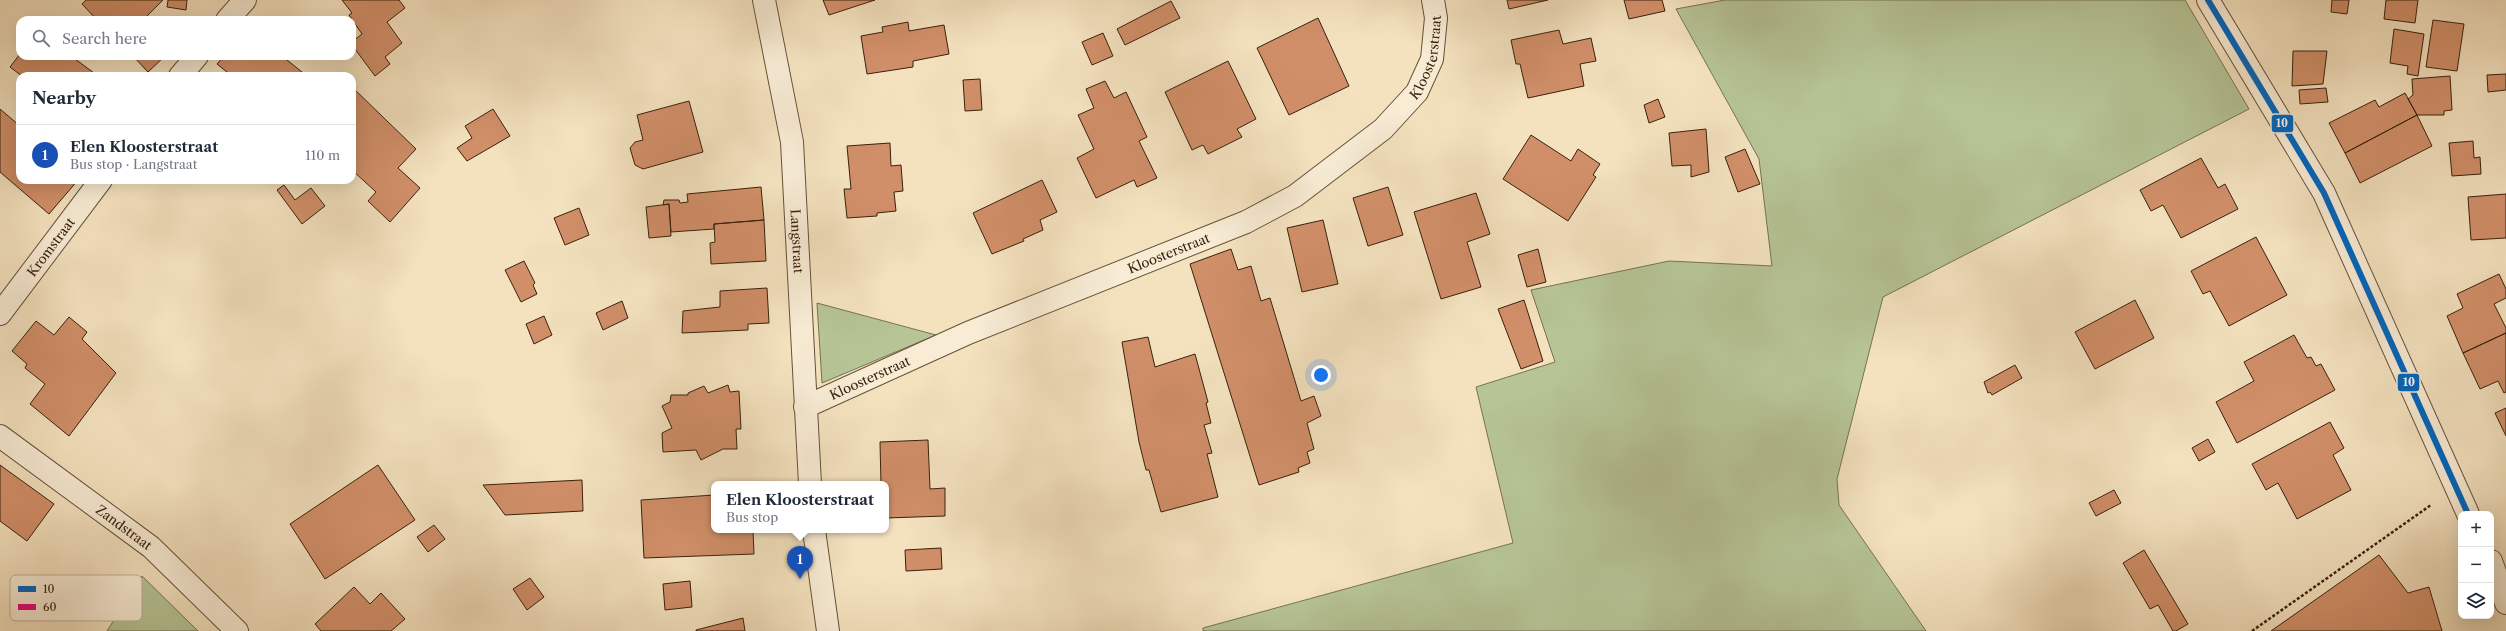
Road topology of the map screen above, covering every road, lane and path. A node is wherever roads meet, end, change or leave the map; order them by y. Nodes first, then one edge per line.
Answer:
1 (764, 0) edge
2 (1433, 0) edge
3 (2208, 0) edge
4 (194, 60) edge
5 (183, 72) edge
6 (98, 184) edge
7 (0, 314) edge
8 (805, 407) junction
9 (0, 436) edge
10 (810, 481) edge
11 (2464, 506) edge
12 (814, 533) edge
13 (2498, 569) edge
14 (2506, 603) edge
15 (237, 631) edge
16 (828, 631) edge
17 (2252, 631) edge

1 - 8 street, Langstraat
2 - 8 street, Kloosterstraat
3 - 11 street
4 - 5 street
6 - 7 street, Kromstraat
8 - 10 street, Langstraat
9 - 15 street, Zandstraat
11 - 17 path
12 - 16 street
13 - 14 street

